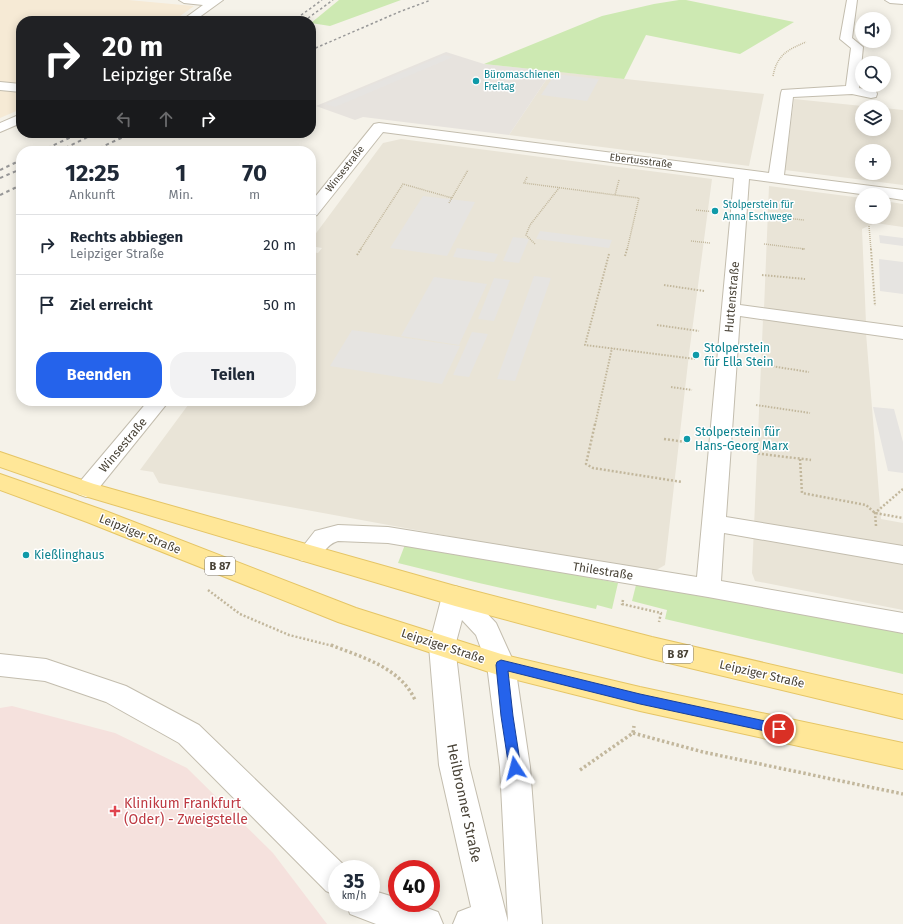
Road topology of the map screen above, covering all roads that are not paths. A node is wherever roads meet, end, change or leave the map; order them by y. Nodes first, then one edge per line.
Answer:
1 (184, 0) edge
2 (852, 0) edge
3 (890, 0) edge
4 (216, 1) edge
5 (903, 1) edge
6 (194, 16) edge
7 (0, 86) edge
8 (16, 88) edge
9 (852, 90) junction
10 (871, 94) dead end
11 (16, 120) edge
12 (379, 127) joint
13 (0, 128) edge
14 (742, 174) junction
15 (776, 178) junction
16 (903, 195) edge
17 (316, 206) edge
18 (730, 309) junction
19 (903, 334) edge
20 (155, 406) edge
21 (0, 459) edge
22 (0, 482) edge
23 (86, 489) junction
24 (713, 523) junction
25 (310, 554) junction
26 (903, 555) edge
27 (708, 588) junction
28 (455, 596) junction
29 (903, 623) edge
30 (442, 646) junction
31 (0, 665) edge
32 (501, 665) junction
33 (903, 707) edge
34 (903, 756) edge
35 (328, 871) edge
36 (380, 909) edge
37 (484, 922) edge
38 (426, 924) edge
39 (525, 924) edge

1 - 4 street
2 - 9 street
3 - 5 street
4 - 6 street
7 - 8 street
9 - 10 street
9 - 15 street
11 - 13 street
12 - 14 street, Ebertusstraße
12 - 17 street, Winsestraße
14 - 15 street, Ebertusstraße
14 - 18 street, Huttenstraße
15 - 16 street, Ebertusstraße
18 - 19 street
18 - 24 street, Huttenstraße
20 - 23 street, Winsestraße
21 - 23 main road, Leipziger Straße / B 87
22 - 30 main road, Leipziger Straße / B 87
23 - 25 main road, Leipziger Straße / B 87
24 - 26 street
24 - 27 street, Huttenstraße
25 - 27 street, Thilestraße
25 - 28 main road, Leipziger Straße / B 87
27 - 29 street, Thilestraße
28 - 30 street, Heilbronner Straße
28 - 32 street
28 - 33 main road, Leipziger Straße / B 87
30 - 32 main road, Leipziger Straße / B 87
30 - 37 street, Heilbronner Straße
31 - 35 street
32 - 34 main road, Leipziger Straße / B 87
32 - 39 street
36 - 38 street

